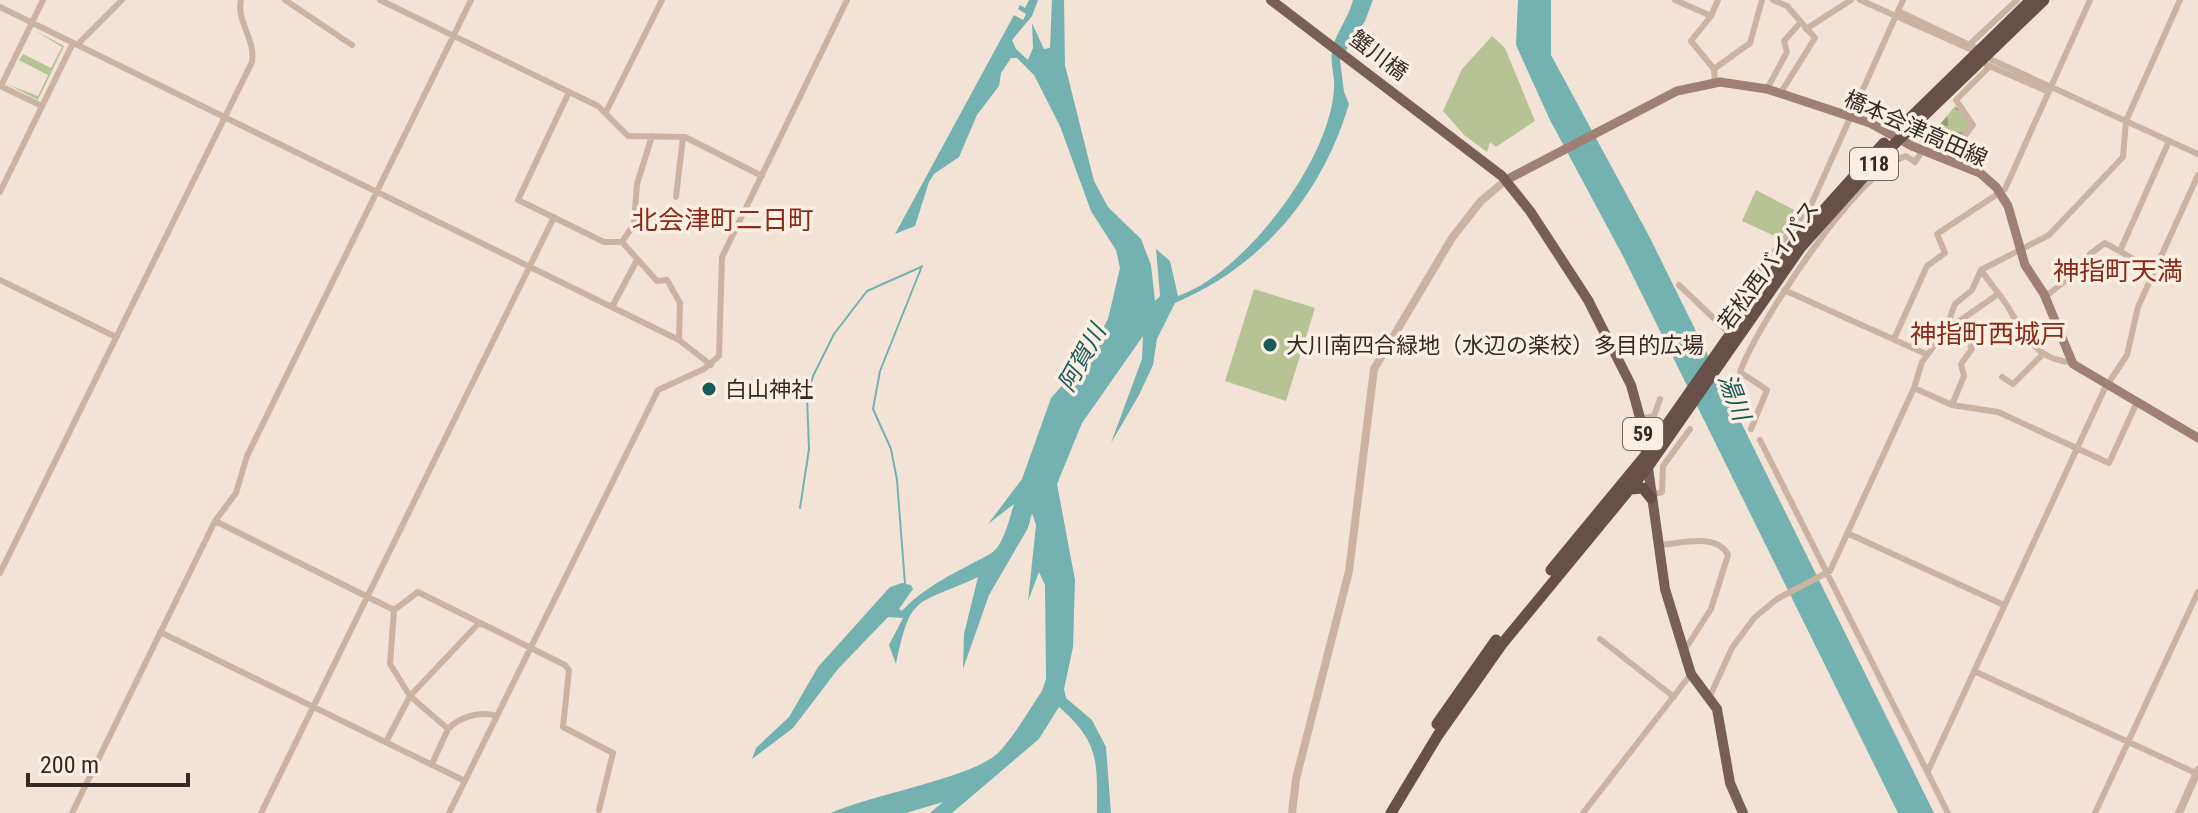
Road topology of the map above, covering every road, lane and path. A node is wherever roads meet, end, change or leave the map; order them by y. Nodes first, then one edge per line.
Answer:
1 (43, 0) edge
2 (122, 0) edge
3 (241, 0) edge
4 (285, 0) edge
5 (380, 0) edge
6 (471, 0) edge
7 (662, 0) edge
8 (847, 0) edge
9 (1271, 0) edge
10 (1675, 0) edge
11 (1718, 0) edge
12 (1762, 0) edge
13 (1773, 0) edge
14 (1851, 0) edge
15 (1860, 0) edge
16 (1903, 0) edge
17 (2017, 0) edge
18 (2031, 0) edge
19 (2044, 0) edge
20 (2090, 0) edge
21 (2180, 0) edge
22 (1788, 3) edge
23 (0, 7) edge
24 (1897, 14) junction
25 (1711, 16) junction
26 (1800, 23) junction
27 (34, 24) junction
28 (1806, 29) junction
29 (454, 35) junction
30 (75, 44) junction
31 (352, 45) dead end
32 (1981, 55) junction
33 (1714, 69) junction
34 (1715, 83) junction
35 (1, 86) edge
36 (1767, 89) junction
37 (2050, 89) junction
38 (569, 92) junction
39 (1780, 94) junction
40 (42, 106) junction
41 (606, 112) junction
42 (1851, 117) junction
43 (225, 118) junction
44 (2126, 121) junction
45 (652, 136) junction
46 (683, 137) junction
47 (1896, 137) junction
48 (2169, 141) junction
49 (1923, 150) junction
50 (2198, 154) edge
51 (1947, 159) junction
52 (2198, 175) edge
53 (762, 176) junction
54 (1506, 180) junction
55 (0, 192) edge
56 (377, 192) junction
57 (2001, 193) junction
58 (676, 197) dead end
59 (554, 217) junction
60 (622, 242) junction
61 (2020, 251) junction
62 (2120, 251) junction
63 (637, 260) junction
64 (530, 267) junction
65 (1981, 270) junction
66 (2155, 271) junction
67 (0, 280) edge
68 (1679, 285) dead end
69 (1784, 290) junction
70 (1998, 294) junction
71 (2045, 297) junction
72 (612, 307) junction
73 (1960, 321) junction
74 (1718, 323) junction
75 (1726, 330) dead end
76 (1945, 331) junction
77 (116, 337) junction
78 (1894, 339) junction
79 (679, 340) junction
80 (1743, 342) dead end
81 (1751, 346) junction
82 (1926, 354) junction
83 (2043, 354) junction
84 (2072, 362) junction
85 (711, 365) junction
86 (2002, 377) dead end
87 (2107, 385) junction
88 (1914, 388) junction
89 (1660, 399) dead end
90 (2137, 402) junction
91 (1952, 405) junction
92 (1680, 412) junction
93 (1641, 422) junction
94 (1690, 429) dead end
95 (1751, 429) dead end
96 (1661, 433) junction
97 (2198, 438) edge
98 (1760, 440) dead end
99 (2077, 449) junction
100 (1646, 462) junction
101 (1630, 489) junction
102 (1650, 497) junction
103 (215, 521) junction
104 (1847, 533) junction
105 (1657, 545) junction
106 (0, 573) edge
107 (1827, 574) junction
108 (2198, 592) edge
109 (368, 596) junction
110 (2004, 605) junction
111 (394, 610) junction
112 (479, 623) junction
113 (160, 632) junction
114 (1600, 639) dead end
115 (531, 647) junction
116 (1684, 651) junction
117 (1974, 671) junction
118 (1691, 674) junction
119 (410, 696) junction
120 (1710, 696) junction
121 (1674, 697) junction
122 (313, 707) junction
123 (497, 716) junction
124 (448, 729) junction
125 (386, 742) junction
126 (2128, 743) junction
127 (432, 764) junction
128 (1928, 771) junction
129 (2197, 772) edge
130 (465, 781) junction
131 (599, 810) dead end
132 (72, 813) edge
133 (261, 813) edge
134 (449, 813) edge
135 (1292, 813) edge
136 (1382, 813) edge
137 (1391, 813) edge
138 (1583, 813) edge
139 (1743, 813) edge
140 (1948, 813) edge
141 (2095, 813) edge
142 (2179, 813) edge

1 - 27 street
2 - 30 street
3 - 43 street
4 - 31 street
5 - 29 street
6 - 29 street
7 - 41 street
8 - 53 street
9 - 54 main road, 蟹川橋 / 59
10 - 25 street
11 - 25 street
12 - 33 street
13 - 22 street
14 - 28 street
15 - 24 street
16 - 24 street
17 - 32 street
18 - 32 highway, 若松西バイパス / 118
19 - 32 highway, 若松西バイパス / 118
20 - 37 street
21 - 44 street
22 - 26 street
23 - 27 street
24 - 32 street
24 - 42 street
25 - 33 street
26 - 28 street
26 - 36 street
27 - 30 street
27 - 35 street
28 - 39 street
29 - 38 street
29 - 56 street
30 - 40 street
30 - 43 street
32 - 37 street
32 - 47 highway, 若松西バイパス / 118
32 - 51 street
33 - 34 street
34 - 36 main road, 橋本会津高田線
34 - 54 main road, 橋本会津高田線
35 - 40 street
36 - 39 main road, 橋本会津高田線
37 - 44 street
37 - 57 street
38 - 41 street
38 - 59 street
39 - 42 main road, 橋本会津高田線
40 - 55 street
41 - 45 street
42 - 47 main road, 橋本会津高田線
42 - 74 street
43 - 56 street
43 - 77 street
44 - 48 street
44 - 61 street
45 - 46 street
45 - 60 street
46 - 53 street
46 - 58 street
47 - 49 main road, 橋本会津高田線
47 - 92 highway, 若松西バイパス / 118
48 - 50 street
48 - 62 street
49 - 51 main road, 橋本会津高田線
49 - 69 street
51 - 57 main road, 橋本会津高田線
52 - 66 street
53 - 85 street
54 - 93 main road, 59
54 - 135 street
56 - 64 street
56 - 103 street
57 - 61 main road, 橋本会津高田線
57 - 78 street
59 - 60 street
59 - 64 street
60 - 63 street
61 - 65 street
61 - 71 main road, 橋本会津高田線
62 - 66 street
62 - 71 street
63 - 72 street
63 - 79 street
64 - 72 street
64 - 109 street
65 - 70 street
65 - 76 street
66 - 87 street
67 - 77 street
68 - 74 street
69 - 78 street
69 - 81 street
70 - 73 street
70 - 83 street
71 - 84 main road, 橋本会津高田線
72 - 79 street
73 - 76 street
73 - 91 street
74 - 75 street
76 - 82 street
77 - 106 street
78 - 82 street
79 - 85 street
80 - 81 street
81 - 95 street
82 - 88 street
83 - 84 street
83 - 86 street
84 - 87 main road
85 - 115 street
87 - 90 main road
87 - 99 street
88 - 91 street
88 - 104 street
89 - 93 street
90 - 97 main road
90 - 99 street
91 - 99 street
92 - 96 highway, 118
92 - 100 highway, 118
93 - 96 main road
93 - 100 main road, 59
94 - 102 street
96 - 100 highway, 118
98 - 107 street
99 - 110 street
100 - 101 highway, 118
100 - 102 main road, 59
100 - 136 highway, 118
101 - 102 highway
101 - 137 highway, 118
102 - 105 main road, 59
103 - 109 street
103 - 113 street
104 - 107 street
104 - 110 street
105 - 116 main road, 59
105 - 116 street
107 - 120 street
107 - 128 street
108 - 126 street
109 - 111 street
109 - 122 street
110 - 117 street
111 - 112 street
111 - 119 street
112 - 115 street
112 - 119 street
113 - 122 street
113 - 132 street
114 - 121 street
115 - 123 street
115 - 131 street
116 - 118 main road, 59
117 - 126 street
117 - 128 street
118 - 120 main road, 59
118 - 121 street
119 - 124 street
119 - 125 street
120 - 139 main road, 59
121 - 138 street
122 - 125 street
122 - 133 street
123 - 124 street
123 - 130 street
124 - 127 street
125 - 127 street
126 - 129 street
126 - 141 street
127 - 130 street
128 - 140 street
129 - 142 street
130 - 134 street

